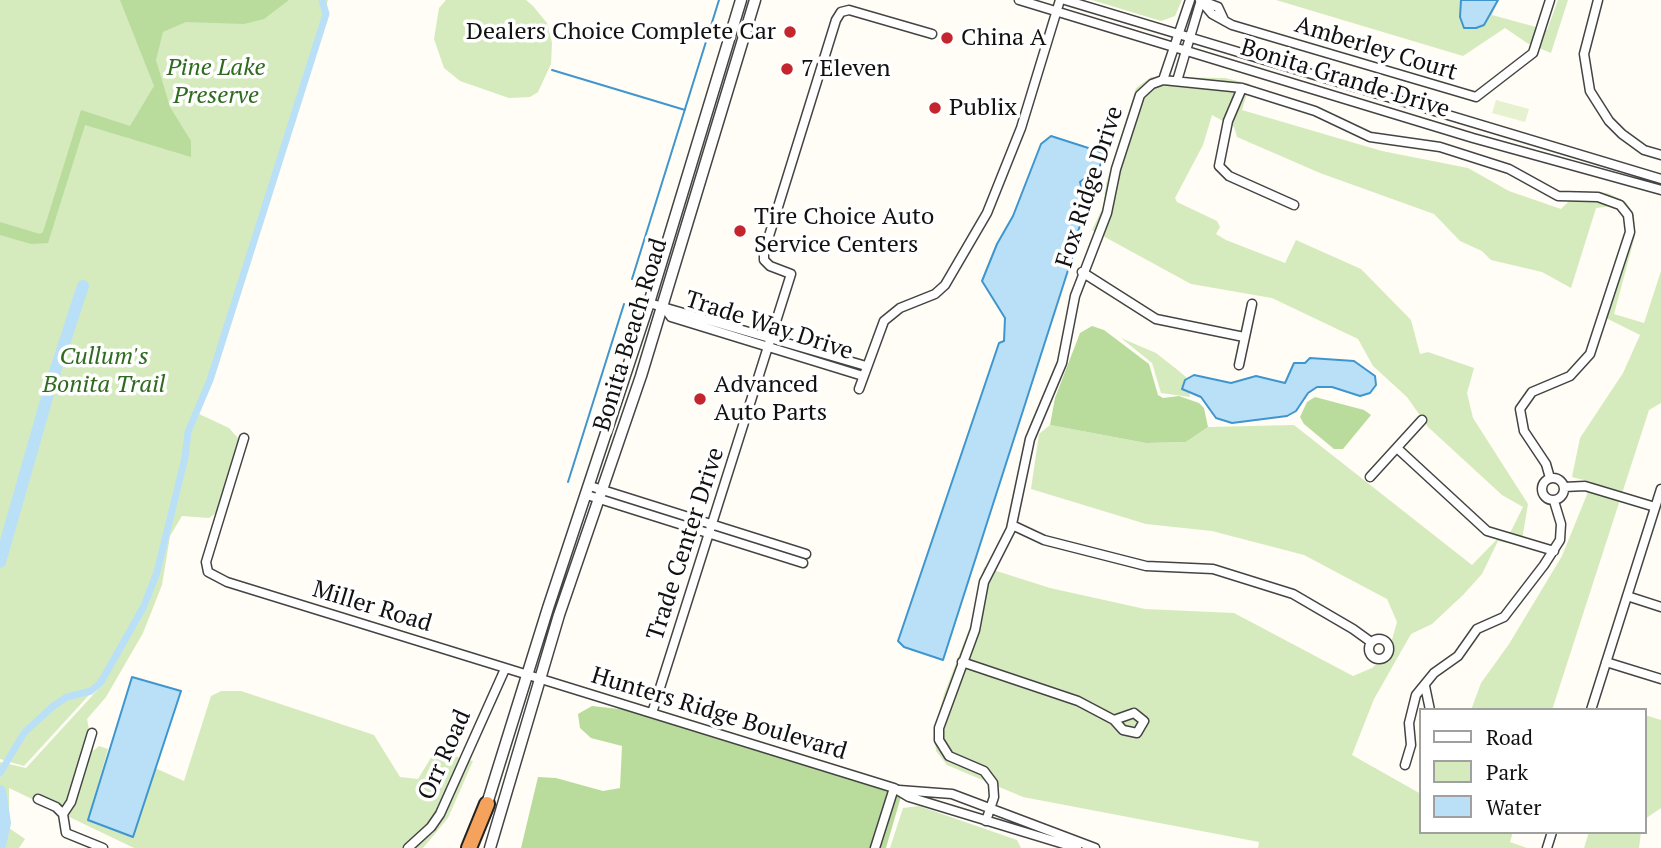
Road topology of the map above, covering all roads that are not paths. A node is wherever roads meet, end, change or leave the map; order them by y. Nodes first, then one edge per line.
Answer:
1 (741, 0) edge
2 (755, 0) edge
3 (1019, 0) edge
4 (1062, 0) edge
5 (1190, 0) edge
6 (1201, 0) edge
7 (1550, 0) edge
8 (1598, 0) edge
9 (1056, 11) junction
10 (932, 34) dead end
11 (1177, 34) junction
12 (1190, 38) junction
13 (1173, 47) junction
14 (1186, 51) junction
15 (1163, 80) junction
16 (1177, 81) junction
17 (1242, 88) junction
18 (1528, 140) junction
19 (1524, 153) junction
20 (1661, 155) edge
21 (1661, 179) edge
22 (1661, 190) edge
23 (1294, 205) dead end
24 (1082, 272) junction
25 (649, 303) junction
26 (1252, 304) dead end
27 (664, 309) junction
28 (1244, 337) junction
29 (772, 338) junction
30 (769, 348) junction
31 (1239, 365) dead end
32 (866, 366) junction
33 (863, 376) junction
34 (859, 388) dead end
35 (1422, 420) dead end
36 (244, 438) dead end
37 (1397, 448) junction
38 (1370, 477) dead end
39 (1550, 478) junction
40 (1564, 487) junction
41 (1661, 489) edge
42 (589, 491) junction
43 (601, 495) junction
44 (1554, 501) junction
45 (1655, 507) junction
46 (711, 524) junction
47 (1012, 525) junction
48 (708, 533) junction
49 (1554, 551) junction
50 (1627, 596) junction
51 (1661, 607) edge
52 (1371, 642) dead end
53 (962, 662) junction
54 (1606, 662) junction
55 (505, 669) junction
56 (527, 675) junction
57 (540, 679) junction
58 (1661, 679) edge
59 (1425, 686) junction
60 (1430, 708) edge
61 (1592, 708) edge
62 (652, 713) junction
63 (1114, 720) dead end
64 (92, 733) dead end
65 (1420, 737) edge
66 (1411, 745) junction
67 (1405, 765) dead end
68 (897, 789) junction
69 (38, 799) dead end
70 (487, 804) joint
71 (990, 807) junction
72 (63, 814) junction
73 (986, 821) junction
74 (103, 848) edge
75 (408, 848) edge
76 (471, 848) edge
77 (490, 848) edge
78 (875, 848) edge
79 (1077, 848) edge
80 (1095, 848) edge

1 - 25 street, Bonita Beach Road
2 - 27 street, Bonita Beach Road
3 - 9 street, Bonita Grande Drive
4 - 9 street, Trade Way Drive
4 - 11 street, Bonita Grande Drive
5 - 11 street
6 - 7 street, Amberley Court
6 - 12 street
8 - 20 street
9 - 13 street, Bonita Grande Drive
9 - 32 street, Trade Way Drive
10 - 29 street, Trade Center Drive
11 - 12 street, Bonita Grande Drive
11 - 13 street
12 - 14 street
12 - 18 street, Bonita Grande Drive
13 - 14 street, Bonita Grande Drive
13 - 15 street
14 - 16 street
14 - 19 street, Bonita Grande Drive
15 - 16 street
15 - 24 street, Fox Ridge Drive
16 - 17 street
17 - 23 street
17 - 39 street
18 - 19 street
18 - 21 street, Bonita Grande Drive
19 - 22 street, Bonita Grande Drive
24 - 28 street
24 - 47 street, Fox Ridge Drive
25 - 27 street, Trade Way Drive
25 - 42 street, Bonita Beach Road
26 - 28 street
27 - 29 street, Trade Way Drive
27 - 30 street, Trade Way Drive
27 - 43 street, Bonita Beach Road
28 - 31 street
29 - 30 street, Trade Center Drive
29 - 32 street, Trade Way Drive
30 - 33 street, Trade Way Drive
30 - 46 street, Trade Center Drive
32 - 33 street, Trade Way Drive
33 - 34 street, Trade Way Drive
35 - 37 street
36 - 55 street, Miller Road
37 - 38 street
37 - 49 street
39 - 40 street
39 - 44 street
40 - 44 street
40 - 45 street
41 - 45 street
42 - 43 street
42 - 56 street, Bonita Beach Road
43 - 46 street
43 - 48 street
43 - 57 street, Bonita Beach Road
44 - 49 street
45 - 50 street
46 - 48 street, Trade Center Drive
46 - 48 street
47 - 52 street
47 - 53 street, Fox Ridge Drive
48 - 62 street, Trade Center Drive
49 - 59 street
50 - 51 street
50 - 54 street
53 - 63 street
53 - 71 street, Fox Ridge Drive
54 - 58 street
54 - 61 street
55 - 56 street, Miller Road
55 - 75 street, Orr Road
56 - 57 street, Hunters Ridge Boulevard
56 - 70 street, Bonita Beach Road
57 - 62 street, Hunters Ridge Boulevard
57 - 77 street, Bonita Beach Road
59 - 60 street
59 - 66 street
62 - 68 street, Hunters Ridge Boulevard
64 - 72 street
65 - 66 street
66 - 67 street
68 - 71 street, Hunters Ridge Boulevard
68 - 73 street, Hunters Ridge Boulevard
68 - 78 street
69 - 72 street
70 - 76 highway
71 - 73 street, Fox Ridge Drive
71 - 80 street, Hunters Ridge Boulevard
72 - 74 street
73 - 79 street, Hunters Ridge Boulevard

